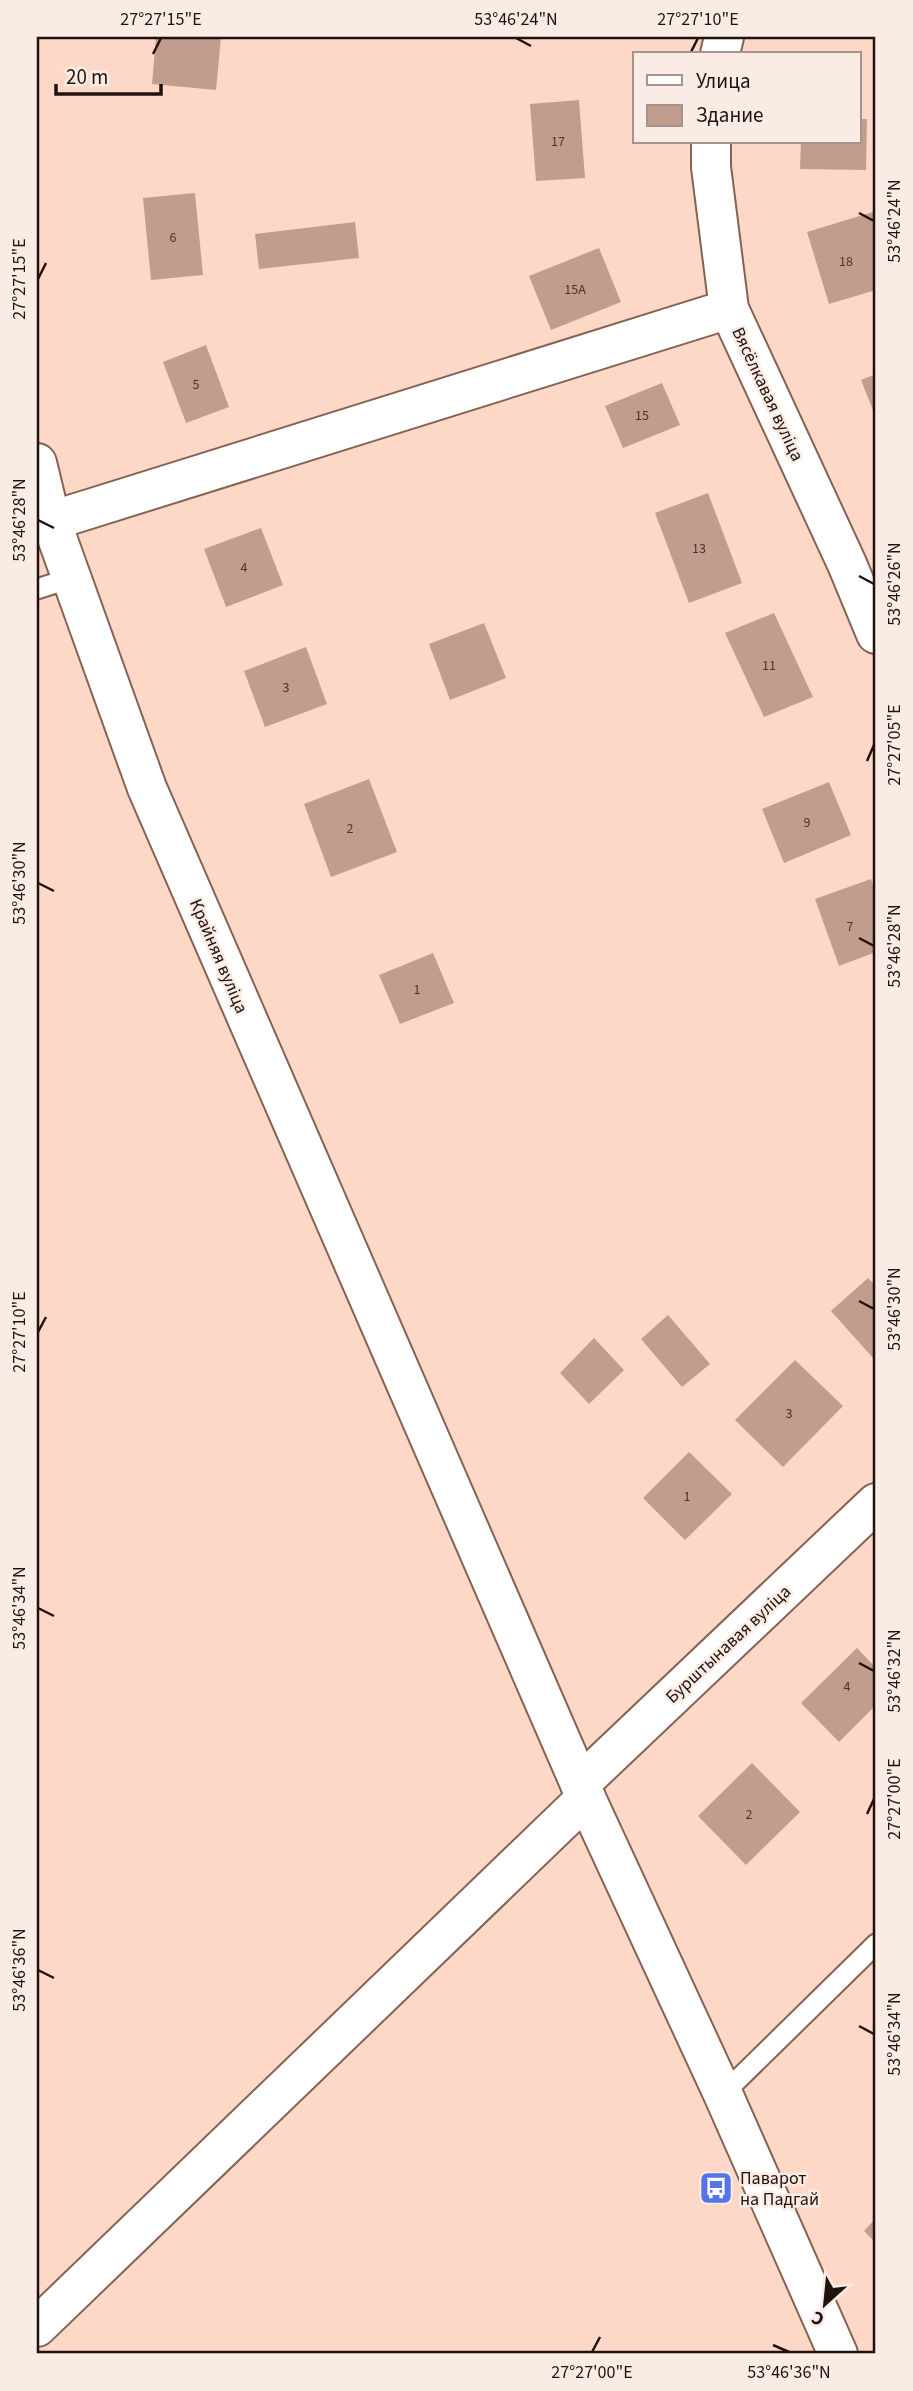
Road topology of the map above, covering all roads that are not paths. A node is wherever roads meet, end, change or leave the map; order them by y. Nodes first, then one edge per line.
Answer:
1 (711, 144) edge
2 (729, 309) junction
3 (37, 463) edge
4 (51, 521) junction
5 (54, 584) edge
6 (876, 634) edge
7 (876, 1503) edge
8 (583, 1791) junction
9 (876, 1944) edge
10 (723, 2094) junction
11 (37, 2327) edge
12 (838, 2354) edge

1 - 2 street, Вясёлкавая вуліца
2 - 4 street
2 - 6 street, Вясёлкавая вуліца
3 - 4 street, Крайняя вуліца
4 - 5 street, Крайняя вуліца
5 - 8 street, Крайняя вуліца
7 - 8 street, Бурштынавая вуліца
8 - 10 street, Крайняя вуліца
8 - 11 street, Бурштынавая вуліца
9 - 10 lane
10 - 12 street, Крайняя вуліца

